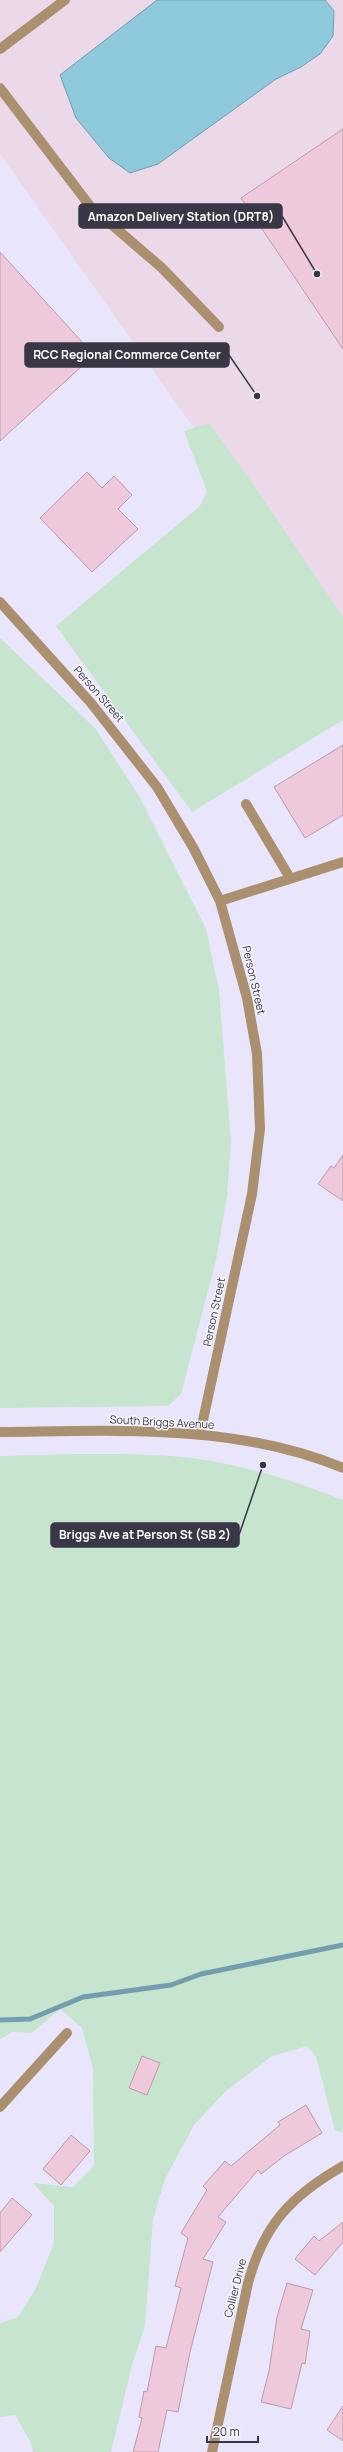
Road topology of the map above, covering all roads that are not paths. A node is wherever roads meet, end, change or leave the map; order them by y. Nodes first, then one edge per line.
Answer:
1 (64, 0) edge
2 (0, 50) edge
3 (0, 88) edge
4 (219, 327) dead end
5 (0, 602) edge
6 (246, 804) dead end
7 (343, 862) edge
8 (290, 878) junction
9 (220, 901) junction
10 (0, 1432) edge
11 (200, 1434) junction
12 (343, 1468) edge
13 (67, 2032) dead end
14 (0, 2107) edge
15 (343, 2166) edge
16 (212, 2452) edge

1 - 2 street
3 - 4 street
5 - 9 street, Person Street
6 - 8 street
7 - 8 street
8 - 9 street
9 - 11 street, Person Street
10 - 11 street, South Briggs Avenue
11 - 12 street, South Briggs Avenue
13 - 14 street
15 - 16 street, Collier Drive

